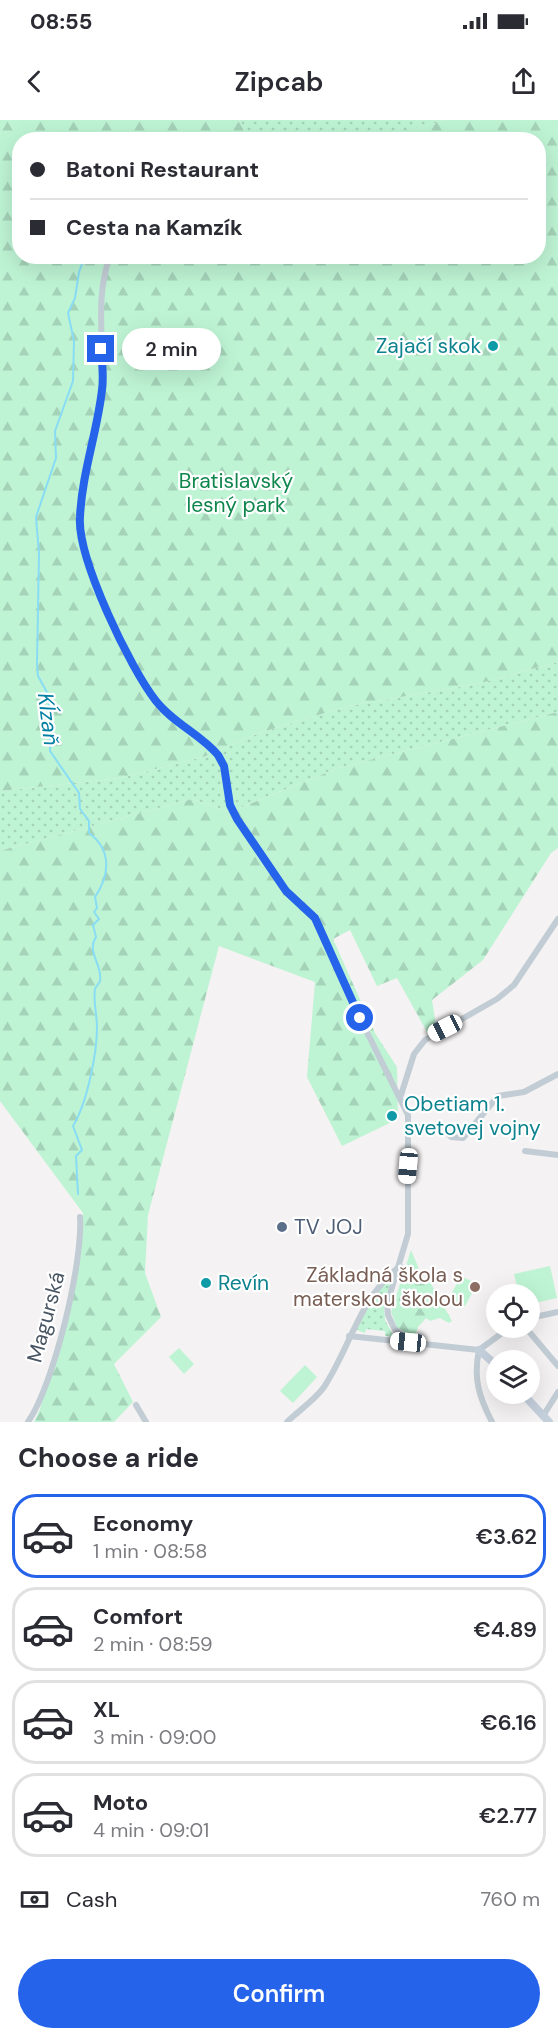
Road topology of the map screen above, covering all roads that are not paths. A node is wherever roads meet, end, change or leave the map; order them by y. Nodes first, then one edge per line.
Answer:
1 (108, 264) edge
2 (558, 919) edge
3 (558, 1074) edge
4 (401, 1096) junction
5 (408, 1128) junction
6 (525, 1151) dead end
7 (558, 1155) edge
8 (80, 1217) dead end
9 (400, 1265) junction
10 (558, 1312) edge
11 (540, 1316) edge
12 (350, 1336) junction
13 (495, 1338) edge
14 (534, 1338) edge
15 (408, 1342) junction
16 (479, 1350) junction
17 (486, 1356) edge
18 (558, 1366) edge
19 (558, 1392) edge
20 (532, 1404) edge
21 (136, 1405) dead end
22 (546, 1419) edge
23 (28, 1422) edge
24 (146, 1422) edge
25 (287, 1422) edge
26 (492, 1422) edge

1 - 4 street
2 - 4 street
3 - 5 street
4 - 5 street
5 - 9 street
6 - 7 street
8 - 23 street, Magurská
9 - 12 street
9 - 15 street
10 - 11 street
12 - 15 street
12 - 25 street
13 - 16 street
14 - 18 street
15 - 16 street
16 - 17 street
16 - 26 street
19 - 22 street
20 - 22 street
21 - 24 street

